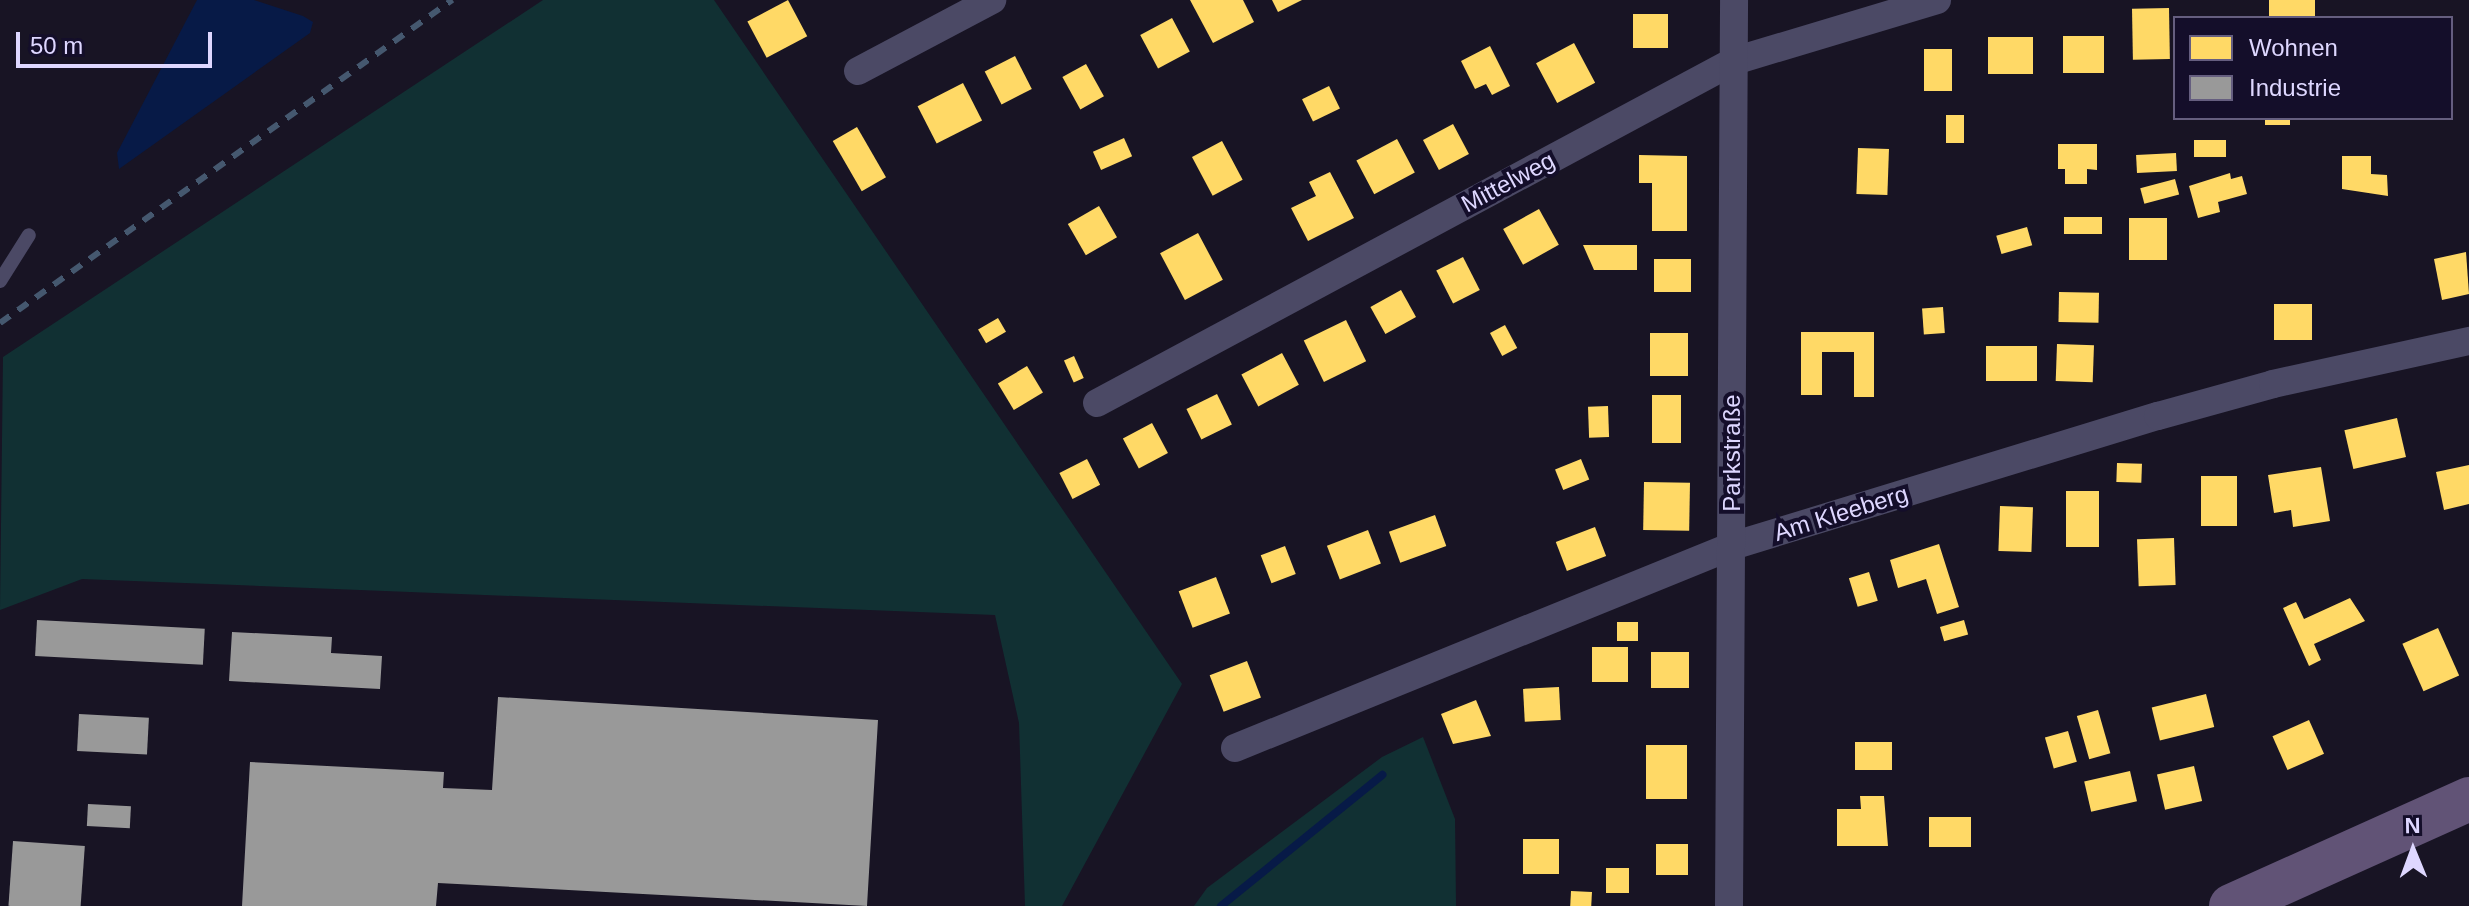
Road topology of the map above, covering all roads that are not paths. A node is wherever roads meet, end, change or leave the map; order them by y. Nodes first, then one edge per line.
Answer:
1 (992, 0) edge
2 (1734, 0) edge
3 (1937, 0) edge
4 (1734, 61) junction
5 (858, 71) dead end
6 (29, 235) dead end
7 (0, 281) edge
8 (2469, 341) edge
9 (1097, 403) dead end
10 (1732, 546) junction
11 (1235, 748) dead end
12 (2469, 799) edge
13 (1729, 906) edge
14 (2231, 906) edge

1 - 5 street
2 - 4 street, Parkstraße
3 - 4 street, Mittelweg
4 - 9 street, Mittelweg
4 - 10 street, Parkstraße
6 - 7 lane
8 - 10 street, Am Kleeberg
10 - 11 street, Am Kleeberg
10 - 13 street, Parkstraße
12 - 14 main road

